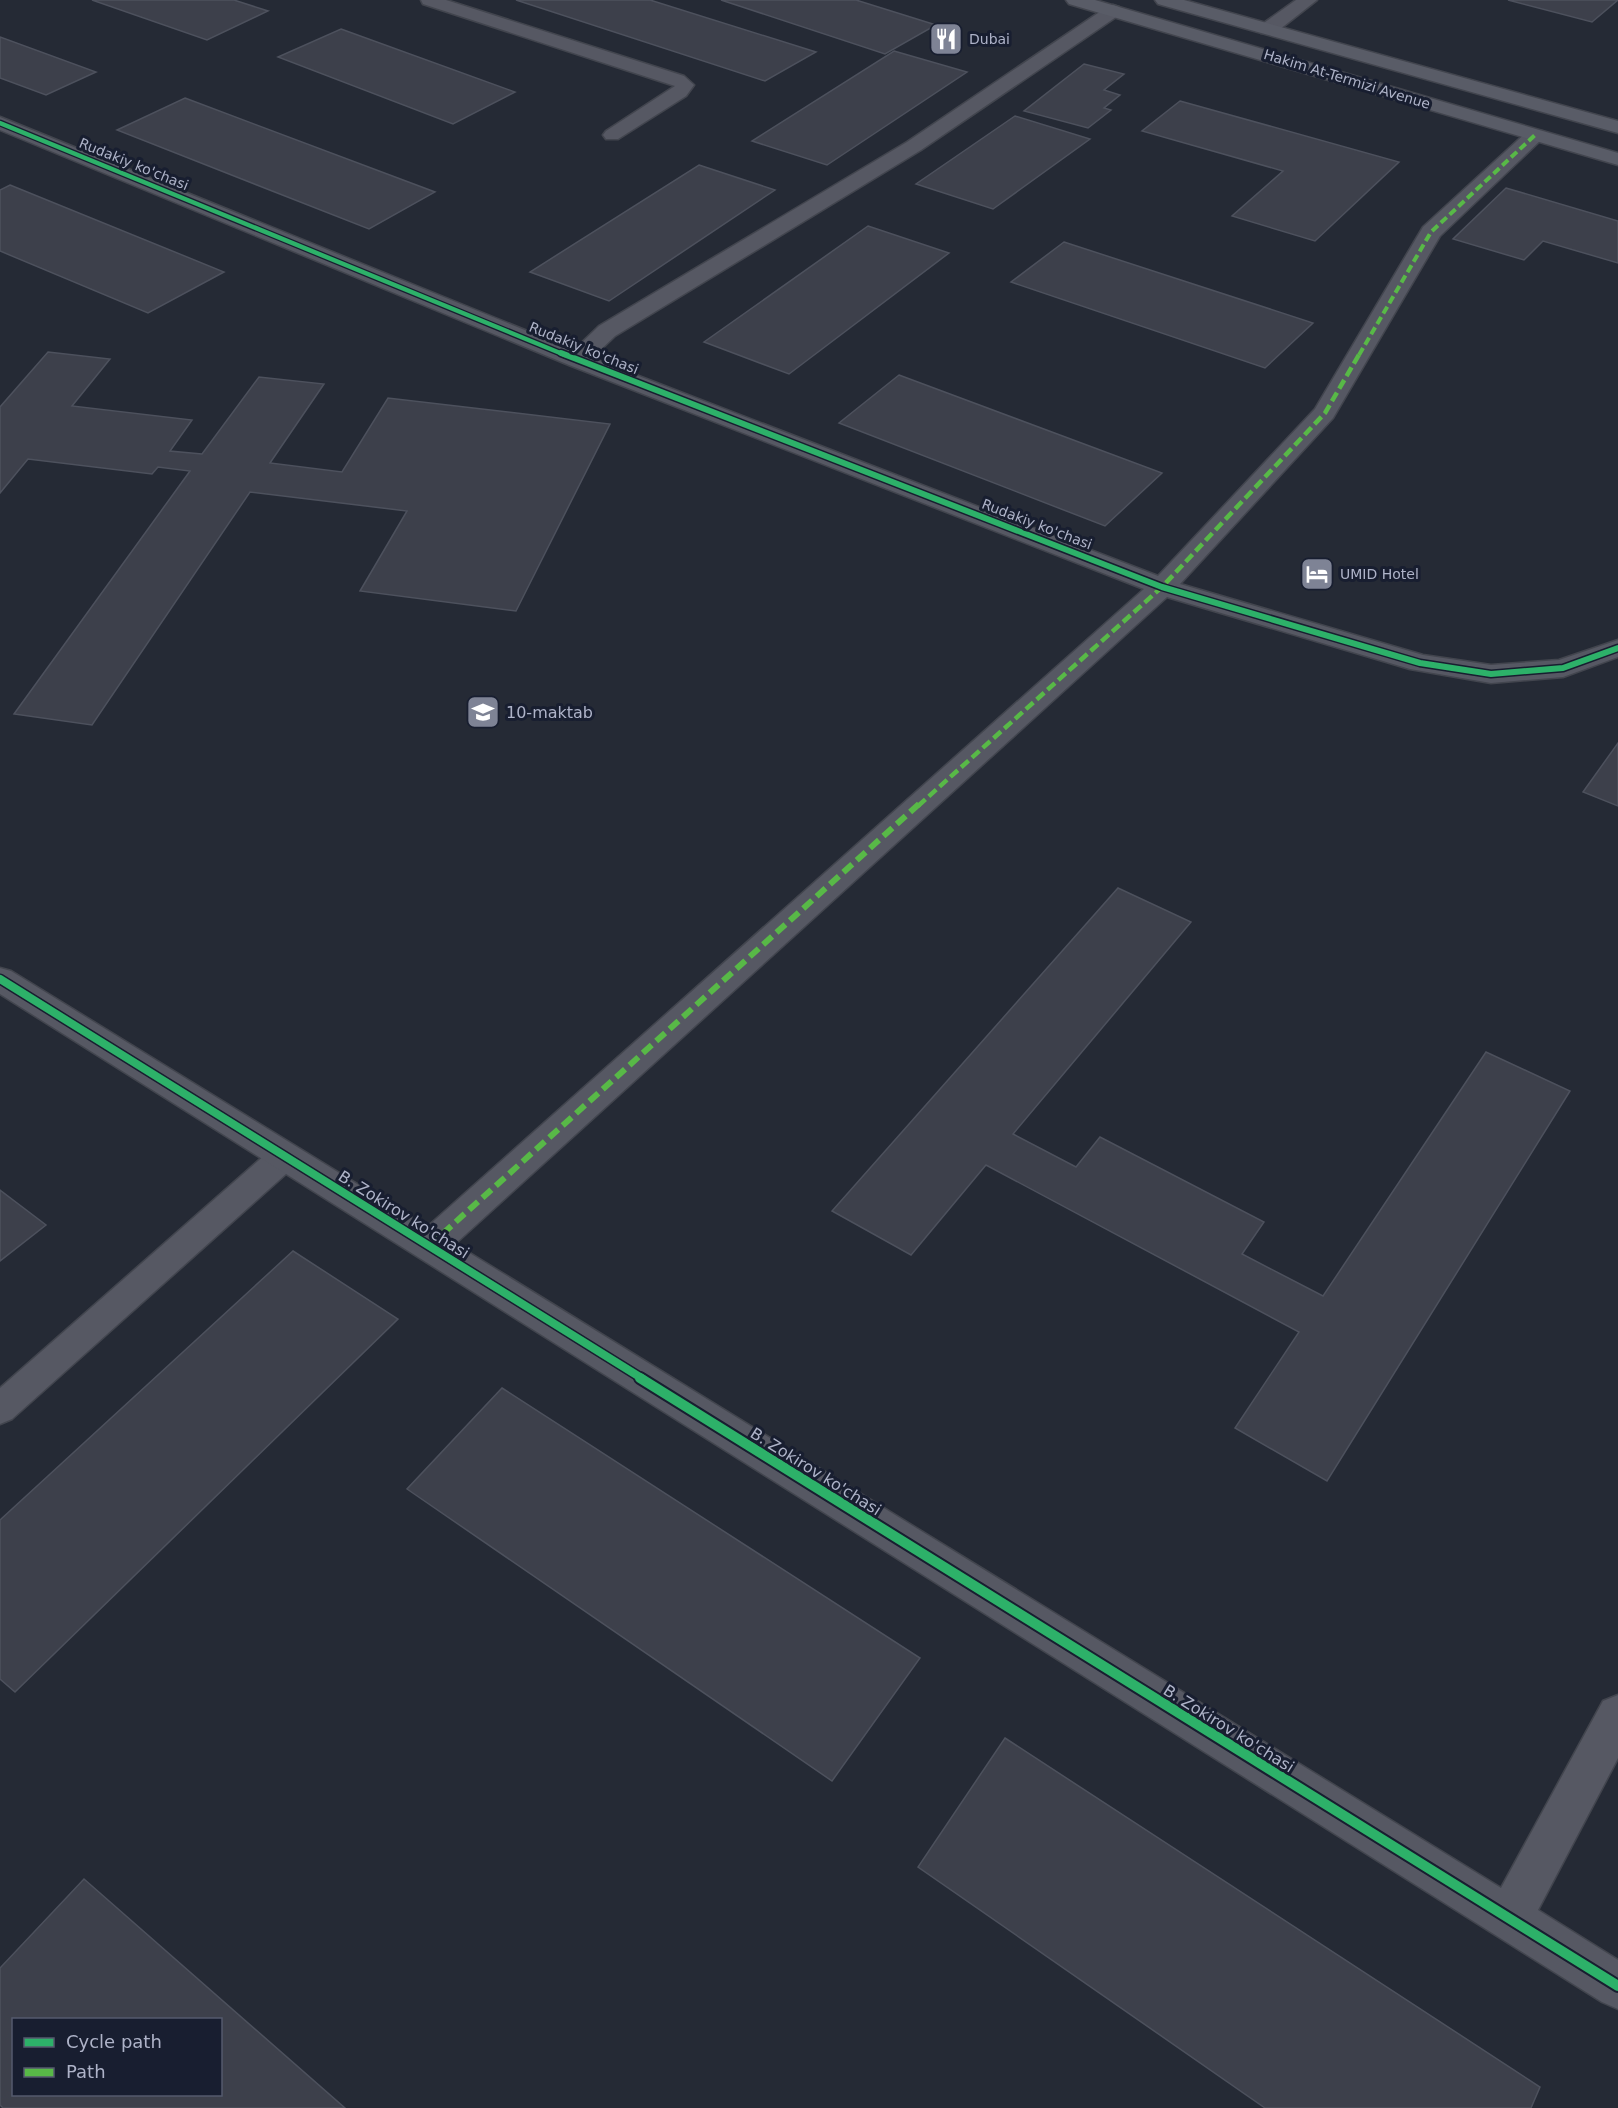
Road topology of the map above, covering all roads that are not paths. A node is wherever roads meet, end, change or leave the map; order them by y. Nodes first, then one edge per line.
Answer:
1 (429, 0) edge
2 (1075, 0) edge
3 (1164, 0) edge
4 (1308, 0) edge
5 (1113, 11) junction
6 (1268, 29) junction
7 (0, 123) edge
8 (1618, 127) edge
9 (612, 135) dead end
10 (1535, 135) junction
11 (1618, 159) edge
12 (577, 360) junction
13 (1162, 587) junction
14 (1618, 648) edge
15 (0, 979) edge
16 (285, 1156) junction
17 (429, 1246) junction
18 (0, 1409) edge
19 (1618, 1715) edge
20 (1509, 1918) junction
21 (1618, 1986) edge

1 - 9 lane
2 - 5 main road, Hakim At-Termizi Avenue
3 - 6 main road, Hakim At-Termizi Avenue
4 - 6 street
5 - 10 main road, Hakim At-Termizi Avenue
5 - 12 street
6 - 8 main road, Hakim At-Termizi Avenue
7 - 12 street, Rudakiy ko'chasi
10 - 11 main road, Hakim At-Termizi Avenue
10 - 13 street
12 - 13 street, Rudakiy ko'chasi
13 - 14 street, Rudakiy ko'chasi
13 - 17 street
15 - 16 street, B. Zokirov ko'chasi
16 - 17 street, B. Zokirov ko'chasi
16 - 18 lane
17 - 20 street, B. Zokirov ko'chasi
19 - 20 street
20 - 21 street, B. Zokirov ko'chasi

